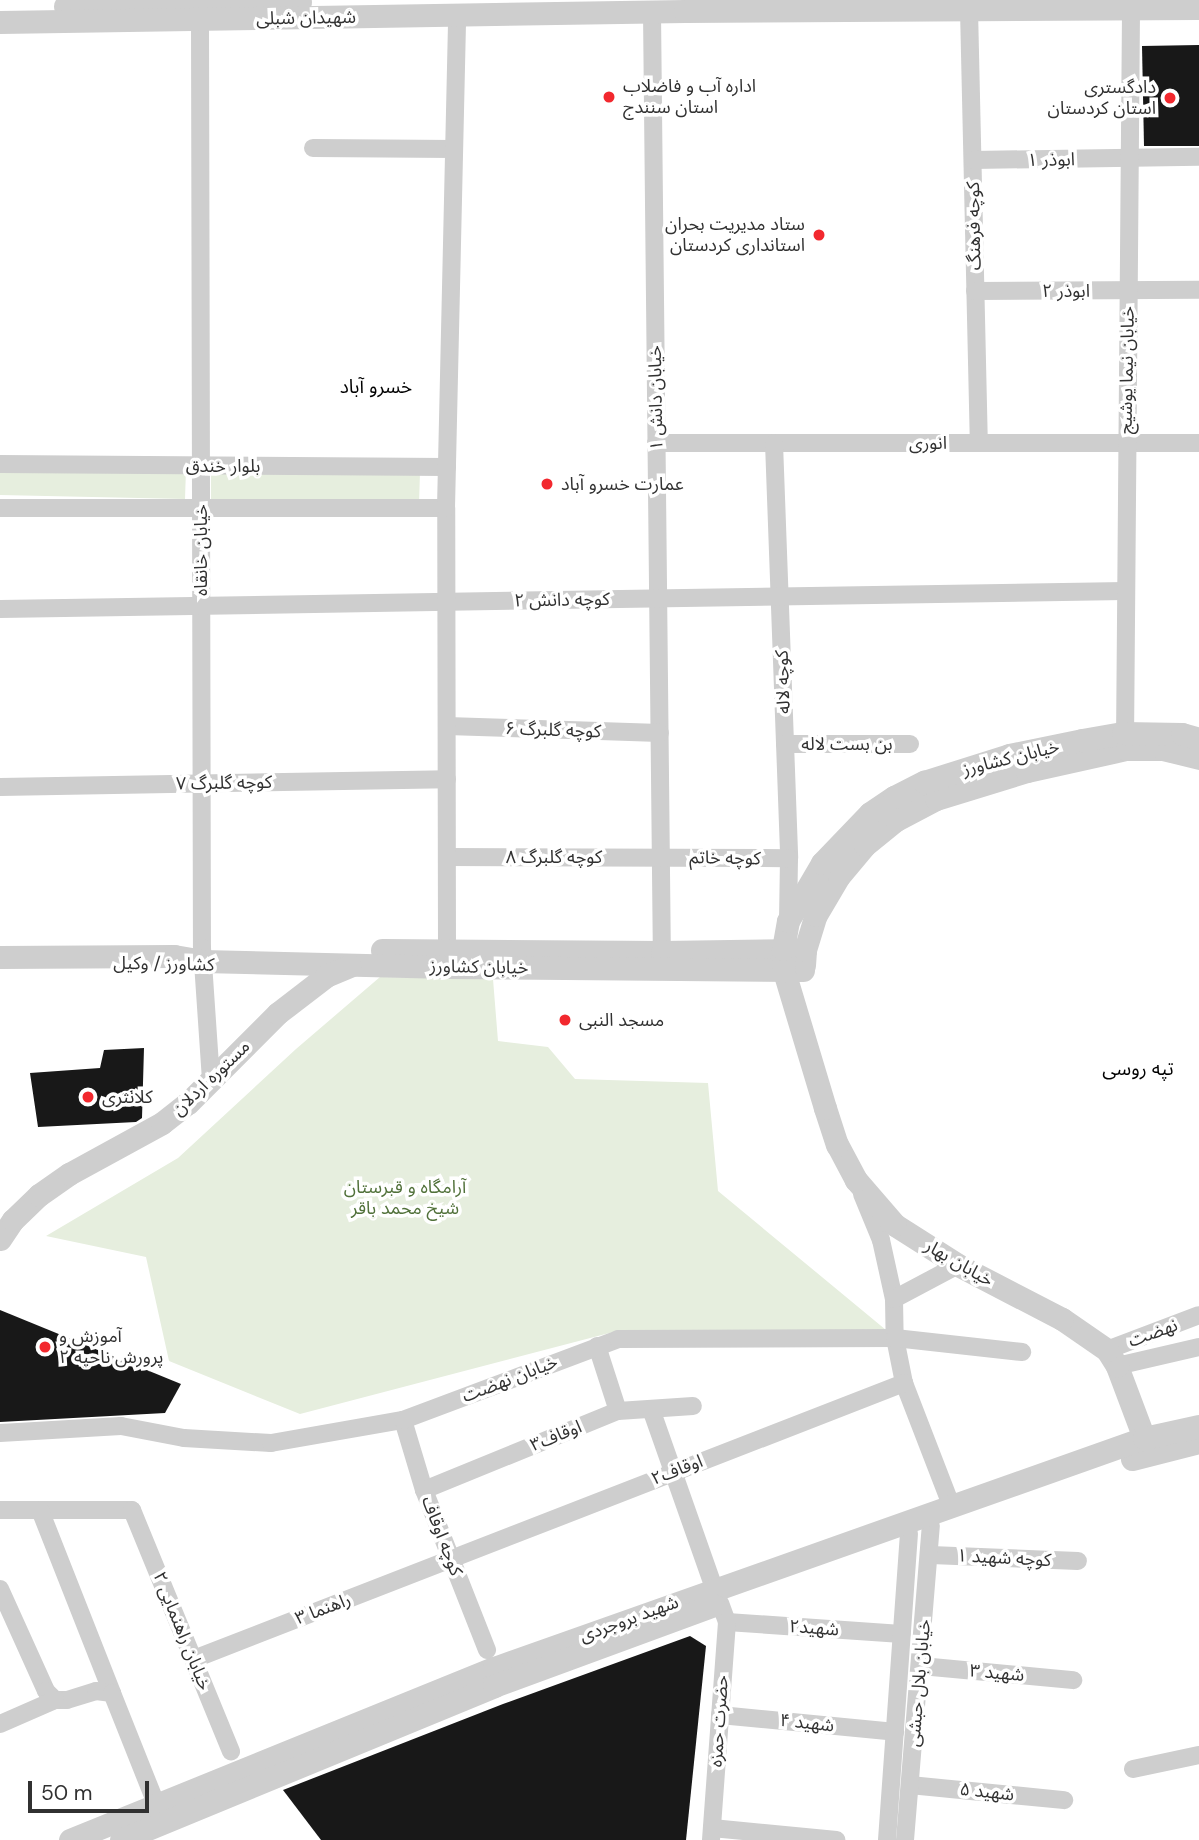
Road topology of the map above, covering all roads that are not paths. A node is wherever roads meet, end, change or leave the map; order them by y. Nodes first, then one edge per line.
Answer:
1 (0, 7) edge
2 (193, 8) edge
3 (452, 8) edge
4 (1131, 8) junction
5 (1199, 8) edge
6 (970, 9) junction
7 (652, 12) junction
8 (0, 22) edge
9 (313, 148) dead end
10 (454, 149) junction
11 (1199, 157) edge
12 (1130, 159) junction
13 (973, 160) junction
14 (1128, 290) junction
15 (1199, 290) edge
16 (975, 291) junction
17 (656, 443) junction
18 (774, 443) junction
19 (979, 443) junction
20 (1126, 443) junction
21 (1199, 443) edge
22 (0, 464) edge
23 (201, 466) junction
24 (447, 467) junction
25 (201, 506) junction
26 (0, 508) edge
27 (446, 508) junction
28 (1125, 591) junction
29 (779, 597) junction
30 (658, 599) junction
31 (447, 602) junction
32 (201, 606) junction
33 (0, 609) edge
34 (447, 726) junction
35 (660, 733) junction
36 (1199, 739) edge
37 (1125, 741) junction
38 (785, 744) junction
39 (910, 744) dead end
40 (1199, 758) edge
41 (447, 779) junction
42 (202, 783) junction
43 (0, 787) edge
44 (447, 857) junction
45 (661, 857) junction
46 (789, 858) junction
47 (788, 921) junction
48 (447, 950) junction
49 (202, 958) junction
50 (0, 960) edge
51 (794, 960) junction
52 (662, 962) junction
53 (353, 964) junction
54 (326, 976) junction
55 (211, 1080) junction
56 (856, 1180) junction
57 (0, 1239) edge
58 (958, 1265) junction
59 (894, 1299) junction
60 (1199, 1315) edge
61 (895, 1338) junction
62 (597, 1346) junction
63 (1199, 1347) edge
64 (1022, 1352) dead end
65 (1112, 1358) junction
66 (904, 1383) junction
67 (693, 1406) dead end
68 (651, 1409) junction
69 (618, 1411) junction
70 (403, 1420) junction
71 (1199, 1426) edge
72 (0, 1433) edge
73 (1199, 1443) edge
74 (1146, 1446) junction
75 (673, 1471) junction
76 (424, 1490) junction
77 (951, 1505) junction
78 (40, 1510) junction
79 (0, 1511) edge
80 (920, 1530) junction
81 (931, 1555) junction
82 (452, 1559) junction
83 (1078, 1561) dead end
84 (0, 1589) edge
85 (720, 1604) junction
86 (902, 1634) junction
87 (487, 1650) dead end
88 (194, 1660) junction
89 (920, 1666) junction
90 (1073, 1680) dead end
91 (112, 1693) junction
92 (55, 1700) junction
93 (720, 1715) junction
94 (0, 1724) edge
95 (895, 1732) junction
96 (231, 1751) dead end
97 (1199, 1755) edge
98 (1133, 1769) dead end
99 (910, 1784) junction
100 (1064, 1800) dead end
101 (160, 1813) junction
102 (711, 1834) edge
103 (70, 1840) edge
104 (121, 1840) edge
105 (836, 1840) edge
106 (887, 1840) edge
107 (905, 1840) edge

1 - 2 street, شهیدان شبلی
2 - 3 street, شهیدان شبلی
2 - 8 street, شهیدان شبلی
2 - 23 street, خیابان خانقاه
3 - 7 street, شهیدان شبلی
3 - 10 street
4 - 5 street, شهیدان شبلی
4 - 6 street, شهیدان شبلی
4 - 12 street, خیابان نیما یوشیج
6 - 7 street, شهیدان شبلی
6 - 13 street, کوچه فرهنگ
7 - 17 street, خیابان دانش ۱
9 - 10 street
10 - 24 street
11 - 12 street, ابوذر ۱
12 - 13 street, ابوذر ۱
12 - 14 street, خیابان نیما یوشیج
13 - 16 street, کوچه فرهنگ
14 - 15 street, ابوذر ۲
14 - 16 street, ابوذر ۲
14 - 20 street, خیابان نیما یوشیج
16 - 19 street, کوچه فرهنگ
17 - 18 street, انوری
17 - 30 street, خیابان دانش ۱
18 - 19 street, انوری
18 - 29 street, کوچه لاله
19 - 20 street, انوری
20 - 21 street, انوری
20 - 28 street, خیابان نیما یوشیج
22 - 23 street, بلوار خندق
23 - 24 street, بلوار خندق
23 - 25 street, خیابان خانقاه
24 - 27 street
25 - 26 street
25 - 27 street
25 - 32 street, خیابان خانقاه
27 - 31 street
28 - 29 street, کوچه دانش ۲
28 - 37 street, خیابان نیما یوشیج
29 - 30 street, کوچه دانش ۲
29 - 38 street, کوچه لاله
30 - 31 street, کوچه دانش ۲
30 - 35 street, خیابان دانش ۱
31 - 32 street, کوچه دانش ۲
31 - 34 street
32 - 33 street, کوچه دانش ۲
32 - 42 street, خیابان خانقاه
34 - 35 street, کوچه گلبرگ ۶
34 - 41 street
35 - 45 street, خیابان دانش ۱
36 - 37 street, خیابان کشاورز
37 - 40 street, خیابان کشاورز
37 - 47 street, خیابان کشاورز
37 - 51 street, خیابان کشاورز
38 - 39 street, بن بست لاله
38 - 46 street, کوچه لاله
41 - 42 street, کوچه گلبرگ ۷
41 - 44 street
42 - 43 street, کوچه گلبرگ ۷
42 - 49 street, خیابان خانقاه
44 - 45 street, کوچه گلبرگ ۸
44 - 48 street
45 - 46 street, کوچه خاتم
45 - 52 street, خیابان دانش ۱
46 - 47 street, کوچه لاله
47 - 51 street, خیابان کشاورز
48 - 49 street, خیابان کشاورز
48 - 52 street, خیابان کشاورز
49 - 50 street, کشاورز / وکیل
49 - 50 street, خیابان کشاورز
49 - 53 street, خیابان کشاورز
49 - 54 street, کشاورز / وکیل
49 - 55 street, خیابان خانقاه
51 - 52 street, خیابان کشاورز
51 - 56 street, خیابان بهار
52 - 53 street, خیابان کشاورز
53 - 54 street, مستوره اردلان
54 - 55 street, مستوره اردلان
55 - 57 street, مستوره اردلان
56 - 58 street, خیابان بهار
56 - 59 street
58 - 59 street
58 - 65 street, خیابان بهار
59 - 61 street
60 - 65 street, نهضت
61 - 62 street, خیابان نهضت
61 - 64 street, خیابان نهضت
61 - 66 street
62 - 69 street
62 - 70 street, خیابان نهضت
63 - 65 street
65 - 74 street
66 - 75 street, اوقاف۲
66 - 77 street
67 - 68 street, اوقاف۳
68 - 69 street, اوقاف۳
68 - 75 street
69 - 76 street, اوقاف۳
70 - 72 street, خیابان نهضت
70 - 76 street, کوچه اوقاف
71 - 74 street, شهید بروجردی
73 - 74 street, شهید بروجردی
74 - 77 street, شهید بروجردی
74 - 80 street, شهید بروجردی
75 - 82 street, اوقاف۲
75 - 85 street
76 - 82 street, کوچه اوقاف
77 - 85 street, شهید بروجردی
78 - 79 street
78 - 88 street, خیابان راهنمایی ۲
78 - 91 street
80 - 81 street, خیابان بلال حبشی
80 - 85 street, شهید بروجردی
80 - 86 street, خیابان بلال حبشی
81 - 83 street, کوچه شهید ۱
81 - 89 street, خیابان بلال حبشی
82 - 87 street, کوچه اوقاف
82 - 88 street, راهنما ۳
84 - 92 street
85 - 86 street, شهید۲
85 - 93 street, حضرت حمزه
85 - 101 street, شهید بروجردی
86 - 95 street, خیابان بلال حبشی
88 - 96 street, خیابان راهنمایی ۲
89 - 90 street, شهید ۳
89 - 99 street, خیابان بلال حبشی
91 - 92 street
91 - 101 street
92 - 94 street
93 - 95 street, شهید ۴
93 - 102 street, حضرت حمزه
95 - 106 street, خیابان بلال حبشی
97 - 98 street
99 - 100 street, شهید ۵
99 - 107 street, خیابان بلال حبشی
101 - 103 street, شهید بروجردی
101 - 104 street, شهید بروجردی
102 - 105 street

